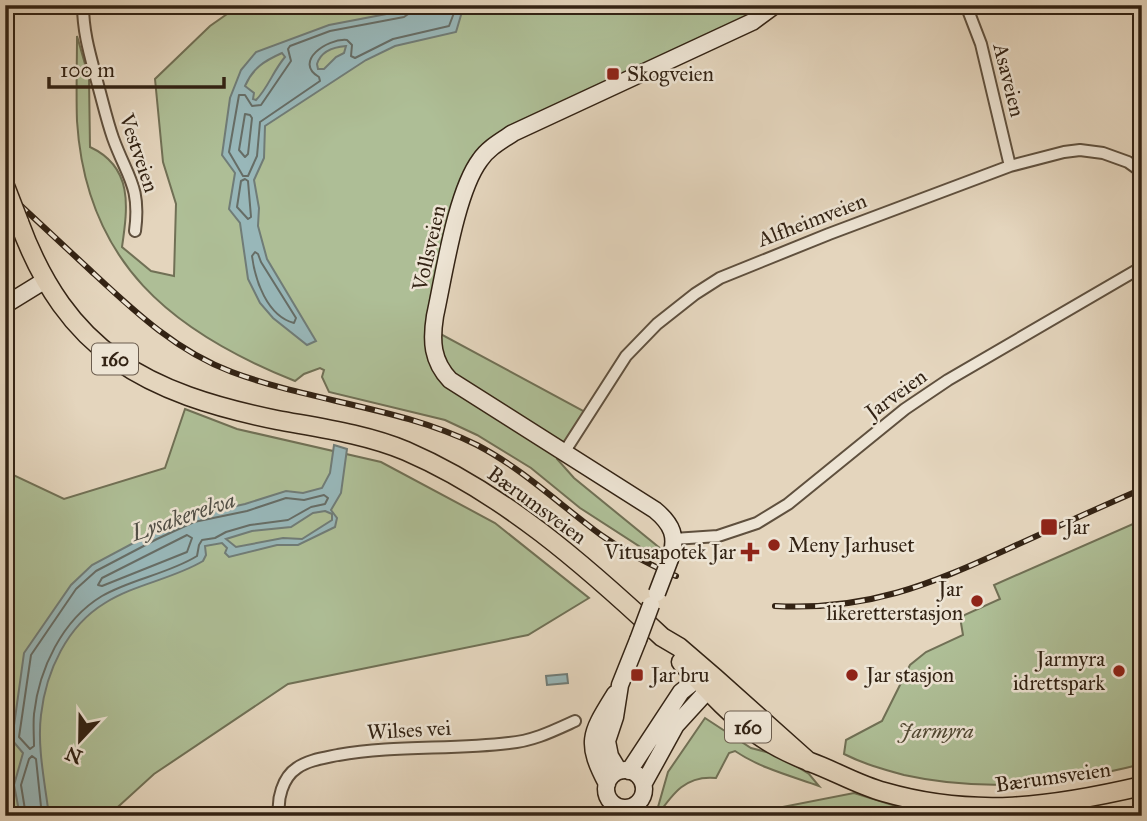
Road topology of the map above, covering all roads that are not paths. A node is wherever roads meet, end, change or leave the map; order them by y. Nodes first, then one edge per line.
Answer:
1 (83, 5) edge
2 (775, 5) edge
3 (966, 5) edge
4 (1010, 166) junction
5 (1142, 172) edge
6 (5, 186) edge
7 (135, 231) dead end
8 (1142, 267) edge
9 (44, 281) junction
10 (5, 305) edge
11 (565, 451) junction
12 (674, 538) junction
13 (706, 682) junction
14 (620, 685) junction
15 (575, 721) dead end
16 (624, 771) junction
17 (643, 783) junction
18 (1142, 786) edge
19 (607, 790) junction
20 (623, 812) edge
21 (280, 816) edge
22 (601, 816) edge

1 - 7 street, Vestveien
2 - 11 main road, Vollsveien
3 - 4 street, Asaveien
4 - 5 street, Alfheimveien
4 - 11 street, Alfheimveien
6 - 9 main road, 160, bridge
8 - 12 street, Jarveien
9 - 10 main road
9 - 13 main road, Bærumsveien / 160
11 - 12 main road, Vollsveien
12 - 14 main road, bridge
13 - 16 main road
13 - 17 main road
13 - 18 main road, Bærumsveien / 160
14 - 16 main road
14 - 19 main road
15 - 21 street, Wilses vei
16 - 17 main road
16 - 19 main road
17 - 20 main road
19 - 20 main road
19 - 22 main road

